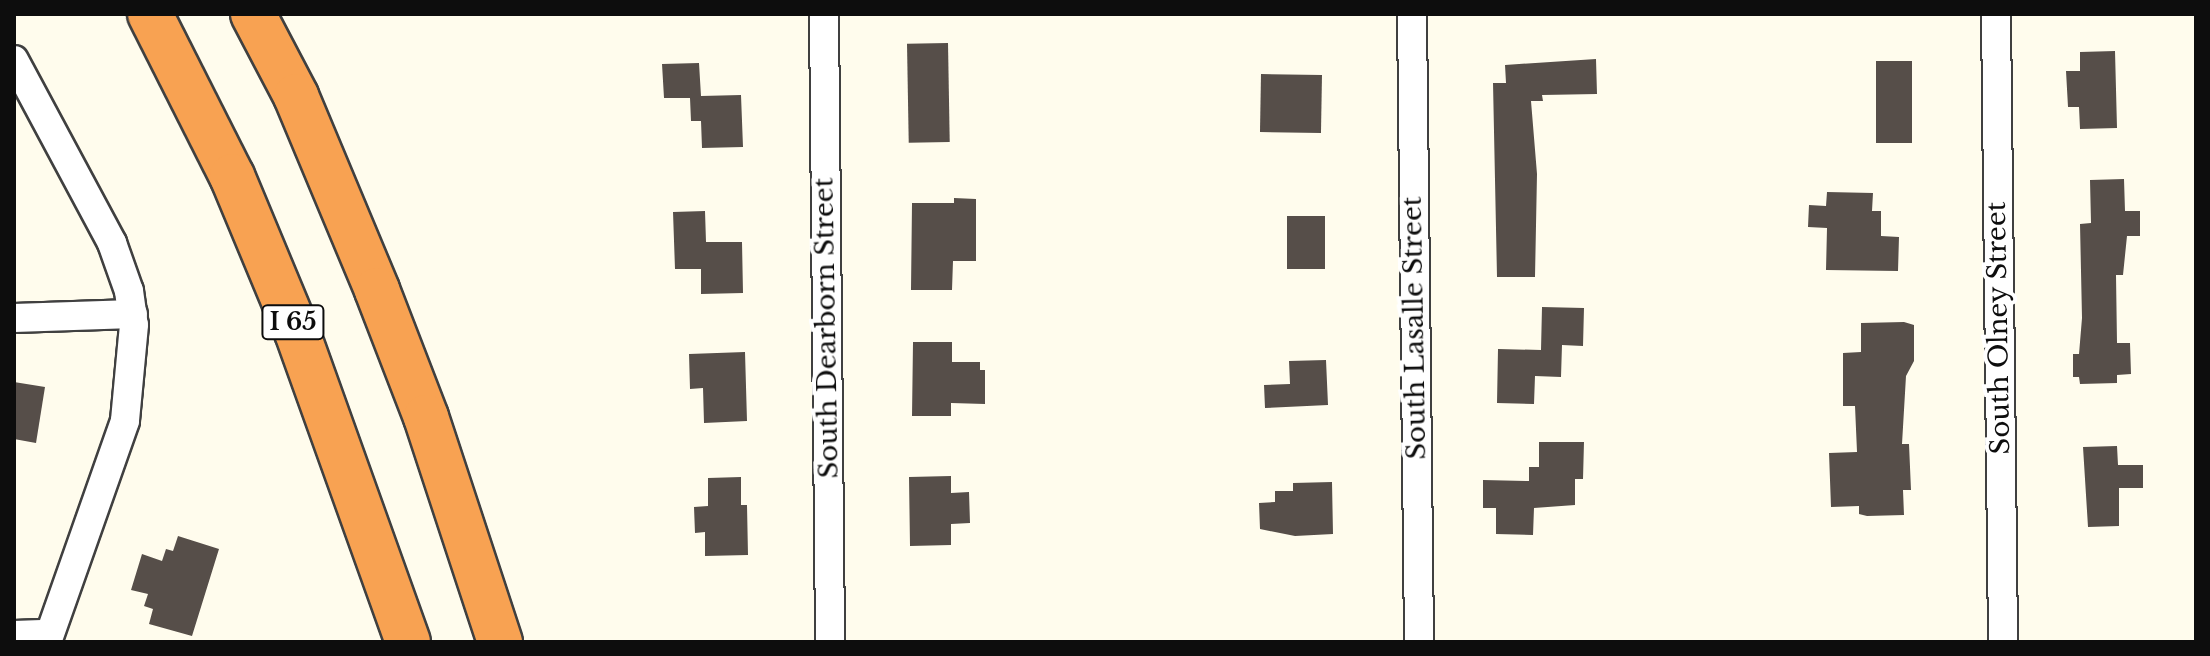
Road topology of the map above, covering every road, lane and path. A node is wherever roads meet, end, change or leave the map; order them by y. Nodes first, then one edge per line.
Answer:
1 (150, 14) edge
2 (253, 14) edge
3 (824, 14) edge
4 (1412, 14) edge
5 (1996, 14) edge
6 (14, 60) edge
7 (133, 314) junction
8 (14, 318) edge
9 (14, 635) edge
10 (48, 638) edge
11 (408, 642) edge
12 (500, 642) edge
13 (830, 642) edge
14 (1419, 642) edge
15 (2003, 642) edge

1 - 11 highway, I 65
2 - 12 highway
3 - 13 street, South Dearborn Street
4 - 14 street, South Lasalle Street
5 - 15 street, South Olney Street
6 - 7 street
7 - 8 street
7 - 10 street
9 - 10 street

